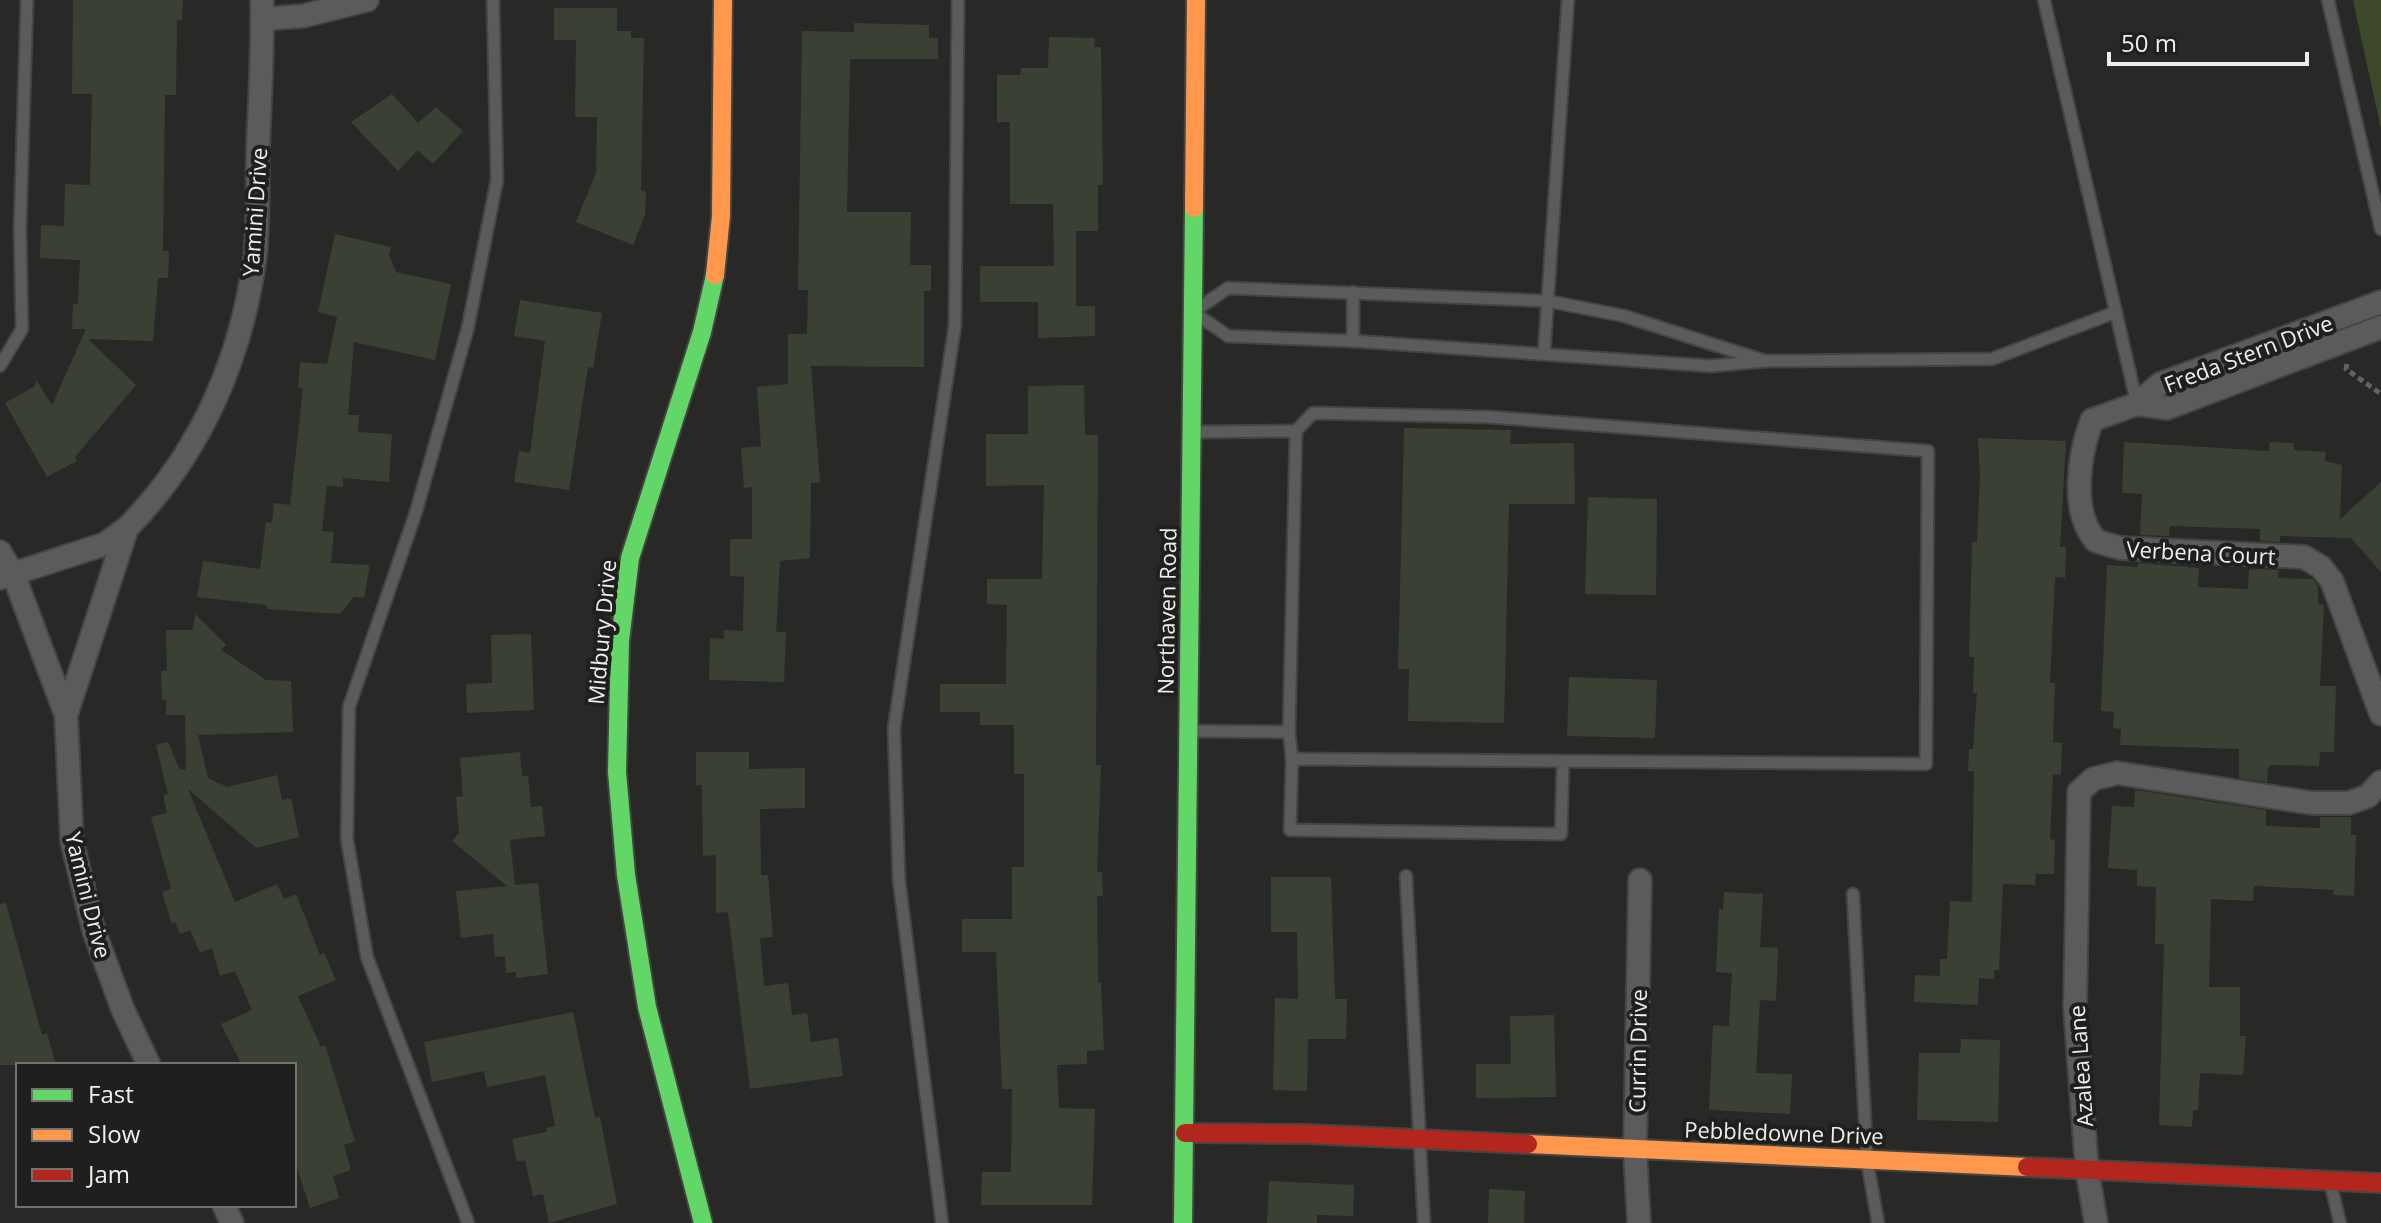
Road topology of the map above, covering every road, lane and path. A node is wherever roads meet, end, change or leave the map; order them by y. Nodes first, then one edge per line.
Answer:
1 (27, 0) edge
2 (367, 0) edge
3 (493, 0) edge
4 (723, 0) edge
5 (958, 0) edge
6 (1196, 0) edge
7 (1568, 0) edge
8 (2044, 0) edge
9 (2328, 0) edge
10 (262, 10) edge
11 (2381, 229) edge
12 (1353, 292) junction
13 (1548, 301) junction
14 (2381, 302) edge
15 (1193, 312) junction
16 (2116, 312) junction
17 (2381, 327) edge
18 (2356, 337) junction
19 (1353, 341) junction
20 (1544, 354) junction
21 (1765, 361) junction
22 (0, 366) edge
23 (2381, 394) edge
24 (2137, 404) junction
25 (1296, 431) junction
26 (1192, 432) junction
27 (127, 528) junction
28 (0, 552) edge
29 (7, 577) edge
30 (2381, 714) edge
31 (66, 715) junction
32 (1189, 731) junction
33 (1289, 732) junction
34 (1292, 759) junction
35 (1563, 762) junction
36 (2381, 782) edge
37 (1406, 876) dead end
38 (1640, 880) dead end
39 (1853, 894) dead end
40 (148, 1063) edge
41 (1185, 1133) junction
42 (1422, 1140) junction
43 (1635, 1150) junction
44 (1867, 1160) junction
45 (2087, 1169) junction
46 (2330, 1180) junction
47 (2381, 1183) edge
48 (468, 1223) edge
49 (703, 1223) edge
50 (942, 1223) edge
51 (1183, 1223) edge
52 (1424, 1223) edge
53 (1639, 1223) edge
54 (1878, 1223) edge
55 (2096, 1223) edge
56 (2340, 1223) edge

1 - 22 lane
2 - 10 street
3 - 48 lane
4 - 49 street, Midbury Drive
5 - 50 lane
6 - 15 street, Northaven Road
7 - 13 lane
8 - 16 lane
9 - 11 lane
10 - 27 street, Yamini Drive
12 - 13 lane
12 - 15 lane
12 - 19 lane
13 - 20 lane
13 - 21 lane
14 - 24 street, Freda Stern Drive
15 - 19 lane
15 - 26 street, Northaven Road
16 - 21 lane
16 - 24 lane
17 - 18 street, Freda Stern Drive
18 - 23 path
18 - 24 street, Freda Stern Drive
19 - 20 lane
20 - 21 lane
24 - 30 street, Verbena Court
25 - 26 lane
25 - 33 lane
25 - 35 lane
26 - 32 street, Northaven Road
27 - 29 street
27 - 31 street, Yamini Drive
28 - 29 street, Yamini Drive
29 - 31 street, Yamini Drive
31 - 40 street, Yamini Drive
32 - 33 lane
32 - 41 street, Northaven Road
33 - 34 lane
34 - 35 lane
34 - 35 lane
36 - 45 street, Azalea Lane
37 - 42 lane
38 - 43 street, Currin Drive
39 - 44 lane
41 - 42 street, Pebbledowne Drive
41 - 51 street, Northaven Road
42 - 43 street, Pebbledowne Drive
42 - 52 lane
43 - 44 street, Pebbledowne Drive
43 - 53 street, Currin Drive
44 - 45 street, Pebbledowne Drive
44 - 54 lane
45 - 46 street, Pebbledowne Drive
45 - 55 street, Azalea Lane
46 - 47 street, Pebbledowne Drive
46 - 56 lane

